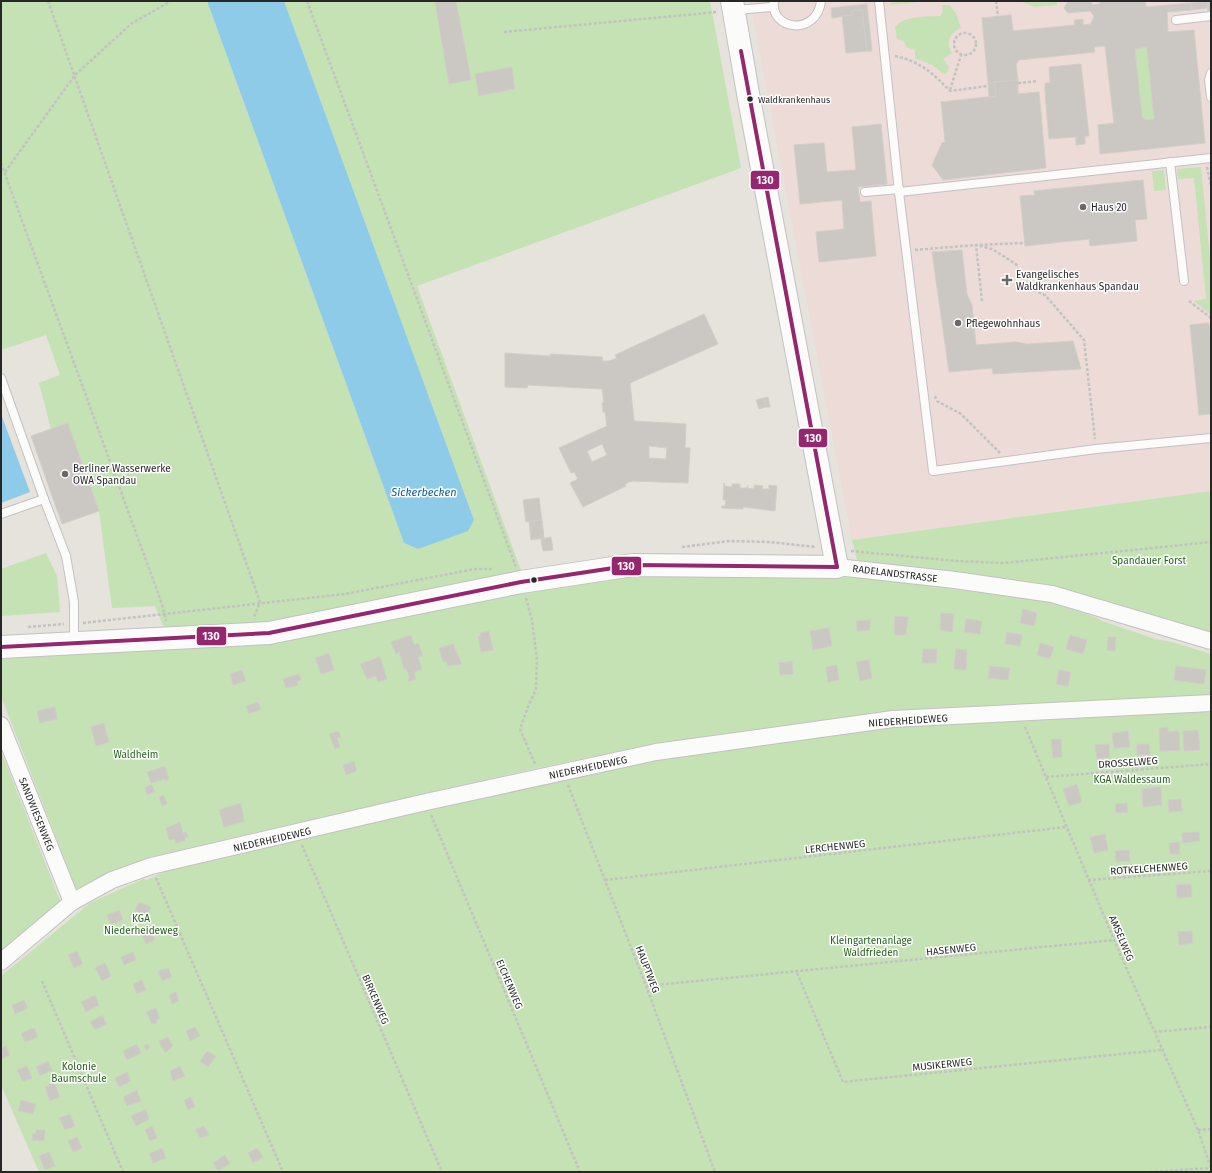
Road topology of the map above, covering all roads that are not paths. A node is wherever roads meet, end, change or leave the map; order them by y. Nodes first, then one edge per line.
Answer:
1 (821, 1) edge
2 (878, 1) edge
3 (774, 4) edge
4 (733, 6) edge
5 (1211, 16) edge
6 (1176, 20) dead end
7 (1211, 73) edge
8 (1211, 97) edge
9 (1209, 158) edge
10 (1170, 162) junction
11 (899, 190) junction
12 (865, 192) dead end
13 (1184, 281) dead end
14 (1, 378) edge
15 (1211, 438) edge
16 (44, 498) junction
17 (1, 514) edge
18 (837, 567) junction
19 (1211, 641) edge
20 (74, 642) junction
21 (1, 646) edge
22 (1211, 703) edge
23 (1, 725) edge
24 (72, 902) junction
25 (1, 962) edge

1 - 3 lane
2 - 11 lane
3 - 4 lane
4 - 18 street
5 - 6 lane
7 - 8 lane
9 - 10 lane
10 - 11 lane
10 - 13 lane
11 - 12 lane
11 - 15 lane
14 - 16 lane
16 - 17 lane
16 - 20 lane
18 - 19 street, RADELANDSTRASSE
18 - 20 street, RADELANDSTRASSE
20 - 21 street, RADELANDSTRASSE
22 - 24 street, NIEDERHEIDEWEG
23 - 24 street, SANDWIESENWEG
24 - 25 street, NIEDERHEIDEWEG

